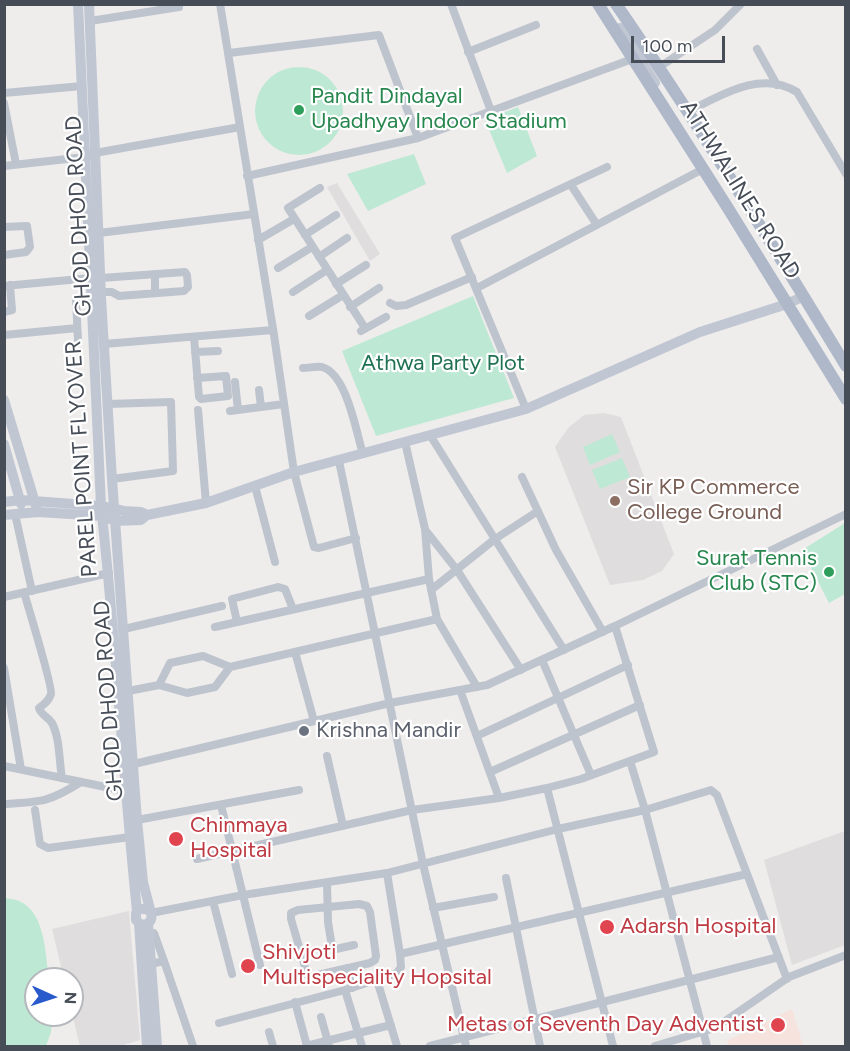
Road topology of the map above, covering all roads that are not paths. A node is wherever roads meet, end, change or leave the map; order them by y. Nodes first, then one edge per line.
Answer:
1 (78, 4) edge
2 (89, 4) edge
3 (220, 4) edge
4 (451, 4) edge
5 (598, 4) edge
6 (604, 4) edge
7 (616, 4) edge
8 (741, 4) edge
9 (178, 8) dead end
10 (90, 21) junction
11 (536, 25) dead end
12 (757, 49) dead end
13 (468, 52) junction
14 (229, 53) junction
15 (649, 53) junction
16 (633, 59) junction
17 (658, 68) junction
18 (777, 85) junction
19 (82, 86) junction
20 (4, 93) edge
21 (5, 106) edge
22 (491, 111) junction
23 (687, 112) junction
24 (240, 127) junction
25 (418, 138) junction
26 (90, 155) junction
27 (16, 164) junction
28 (4, 166) edge
29 (607, 167) dead end
30 (703, 169) junction
31 (846, 174) edge
32 (248, 176) junction
33 (571, 184) junction
34 (320, 188) dead end
35 (726, 205) junction
36 (254, 214) junction
37 (336, 215) dead end
38 (294, 219) junction
39 (597, 225) junction
40 (4, 227) edge
41 (99, 233) junction
42 (304, 235) junction
43 (347, 238) dead end
44 (258, 240) junction
45 (312, 247) junction
46 (4, 255) edge
47 (319, 256) junction
48 (366, 265) dead end
49 (278, 268) dead end
50 (327, 270) junction
51 (155, 274) junction
52 (472, 277) junction
53 (96, 278) junction
54 (336, 284) junction
55 (7, 286) edge
56 (379, 288) dead end
57 (477, 288) junction
58 (101, 292) junction
59 (293, 292) dead end
60 (155, 293) junction
61 (343, 295) junction
62 (804, 296) junction
63 (76, 300) dead end
64 (390, 303) dead end
65 (350, 307) junction
66 (811, 308) junction
67 (790, 310) junction
68 (92, 311) junction
69 (4, 312) edge
70 (76, 313) junction
71 (309, 316) dead end
72 (386, 317) dead end
73 (77, 328) junction
74 (273, 330) junction
75 (4, 334) edge
76 (194, 337) junction
77 (78, 340) dead end
78 (104, 344) junction
79 (218, 351) dead end
80 (195, 352) junction
81 (846, 366) edge
82 (303, 368) dead end
83 (197, 378) junction
84 (235, 382) dead end
85 (259, 390) dead end
86 (846, 399) edge
87 (4, 400) edge
88 (108, 404) junction
89 (284, 404) junction
90 (261, 407) junction
91 (526, 409) junction
92 (198, 411) dead end
93 (430, 435) junction
94 (405, 442) junction
95 (4, 444) edge
96 (363, 454) junction
97 (339, 461) junction
98 (294, 472) junction
99 (522, 477) dead end
100 (112, 479) junction
101 (255, 486) junction
102 (20, 500) junction
103 (4, 502) edge
104 (206, 503) junction
105 (37, 507) junction
106 (102, 511) junction
107 (538, 511) junction
108 (14, 514) edge
109 (846, 514) edge
110 (115, 515) junction
111 (425, 530) junction
112 (356, 538) junction
113 (495, 539) junction
114 (274, 562) dead end
115 (457, 570) junction
116 (109, 573) junction
117 (429, 579) junction
118 (431, 590) junction
119 (28, 592) junction
120 (367, 592) junction
121 (4, 597) edge
122 (222, 606) dead end
123 (293, 609) junction
124 (437, 619) junction
125 (237, 622) junction
126 (615, 626) junction
127 (215, 627) dead end
128 (124, 629) junction
129 (375, 633) junction
130 (603, 633) junction
131 (564, 650) junction
132 (295, 652) junction
133 (542, 660) junction
134 (628, 666) junction
135 (230, 667) junction
136 (4, 668) edge
137 (521, 670) junction
138 (5, 680) edge
139 (159, 685) junction
140 (477, 687) junction
141 (460, 690) junction
142 (124, 691) junction
143 (558, 698) junction
144 (390, 703) junction
145 (640, 705) junction
146 (9, 722) edge
147 (314, 722) junction
148 (574, 735) junction
149 (477, 736) junction
150 (327, 756) dead end
151 (630, 761) junction
152 (134, 765) junction
153 (4, 766) edge
154 (21, 769) junction
155 (490, 772) junction
156 (591, 775) junction
157 (62, 778) junction
158 (81, 782) junction
159 (547, 788) junction
160 (299, 790) dead end
161 (125, 791) junction
162 (499, 798) junction
163 (4, 804) edge
164 (221, 805) junction
165 (35, 810) dead end
166 (412, 810) junction
167 (645, 810) junction
168 (137, 820) junction
169 (343, 826) junction
170 (558, 829) junction
171 (130, 837) junction
172 (232, 851) junction
173 (197, 859) dead end
174 (423, 864) junction
175 (387, 873) junction
176 (747, 874) junction
177 (506, 878) dead end
178 (327, 883) junction
179 (667, 892) junction
180 (243, 895) junction
181 (494, 897) dead end
182 (213, 901) junction
183 (327, 908) junction
184 (433, 908) junction
185 (579, 912) junction
186 (147, 923) junction
187 (516, 927) junction
188 (442, 943) junction
189 (354, 945) dead end
190 (400, 954) junction
191 (846, 955) edge
192 (779, 957) junction
193 (164, 961) junction
194 (151, 964) junction
195 (260, 965) dead end
196 (347, 968) junction
197 (232, 974) dead end
198 (787, 979) junction
199 (377, 980) junction
200 (690, 980) junction
201 (349, 989) junction
202 (295, 1002) junction
203 (602, 1002) junction
204 (321, 1017) dead end
205 (536, 1019) junction
206 (219, 1023) dead end
207 (391, 1025) junction
208 (269, 1032) dead end
209 (703, 1032) junction
210 (358, 1034) junction
211 (464, 1038) junction
212 (328, 1044) edge
213 (306, 1046) edge
214 (147, 1047) edge
215 (157, 1047) edge
216 (193, 1047) edge
217 (273, 1047) edge
218 (362, 1047) edge
219 (397, 1047) edge
220 (430, 1047) edge
221 (466, 1047) edge
222 (540, 1047) edge
223 (614, 1047) edge
224 (656, 1047) edge
225 (707, 1047) edge

1 - 19 main road, PAREL POINT FLYOVER
2 - 10 main road, GHOD DHOD ROAD
3 - 14 street
4 - 13 street
5 - 16 main road, ATHWALINES ROAD
6 - 35 main road
7 - 15 main road, ATHWALINES ROAD
8 - 17 street
9 - 10 street
10 - 26 main road, GHOD DHOD ROAD
11 - 13 street
12 - 18 street
13 - 22 street
14 - 24 street
14 - 25 street
15 - 16 street
15 - 17 main road, ATHWALINES ROAD
16 - 22 street
16 - 30 main road, ATHWALINES ROAD
17 - 23 main road, ATHWALINES ROAD
18 - 23 street
18 - 31 street
19 - 20 street
19 - 26 main road, PAREL POINT FLYOVER
21 - 27 street
22 - 25 street
23 - 62 main road, ATHWALINES ROAD
24 - 26 street
24 - 32 street
25 - 32 street
26 - 27 street
26 - 41 main road, GHOD DHOD ROAD
26 - 53 main road, PAREL POINT FLYOVER
27 - 28 street
29 - 33 street
30 - 35 main road, ATHWALINES ROAD
30 - 39 street
32 - 36 street
33 - 39 street
33 - 52 street
34 - 38 street
35 - 67 main road, ATHWALINES ROAD
36 - 41 street
36 - 44 street
37 - 42 street
38 - 42 street
38 - 44 street
39 - 57 street
40 - 46 street
41 - 53 main road, GHOD DHOD ROAD
42 - 45 street
43 - 47 street
44 - 74 street
45 - 47 street
45 - 49 street
47 - 50 street
48 - 54 street
50 - 54 street
50 - 59 street
51 - 53 street
51 - 60 street
51 - 60 street
52 - 57 street
52 - 64 street
53 - 55 street
53 - 58 main road, GHOD DHOD ROAD
53 - 68 main road, PAREL POINT FLYOVER
54 - 61 street
55 - 69 street
56 - 65 street
57 - 91 street
58 - 60 street
58 - 78 main road, GHOD DHOD ROAD
61 - 65 street
61 - 71 street
62 - 66 main road, ATHWALINES ROAD
62 - 67 main road
63 - 70 street
65 - 72 street
66 - 67 main road
66 - 81 main road, ATHWALINES ROAD
67 - 86 main road, ATHWALINES ROAD
67 - 91 main road
68 - 70 street
68 - 106 main road, PAREL POINT FLYOVER
70 - 73 street
73 - 75 street
73 - 77 street
74 - 76 street
74 - 89 street
76 - 78 street
76 - 80 street
78 - 88 main road, GHOD DHOD ROAD
79 - 80 street
80 - 83 street
82 - 96 street
83 - 83 street
84 - 90 street
85 - 90 street
87 - 105 main road
88 - 100 main road, GHOD DHOD ROAD
88 - 100 street
89 - 90 street
89 - 98 street
91 - 93 main road
92 - 104 street
93 - 94 main road
93 - 113 street
94 - 96 main road
94 - 111 street
95 - 102 main road
96 - 97 main road
97 - 98 main road
97 - 112 street
98 - 101 main road
98 - 112 street
99 - 107 street
100 - 110 main road, GHOD DHOD ROAD
101 - 104 main road
101 - 114 street
102 - 103 main road
102 - 105 main road
102 - 108 main road
104 - 110 main road
105 - 106 main road
105 - 108 main road
106 - 110 main road
106 - 116 main road, PAREL POINT FLYOVER
107 - 113 street
107 - 130 street
108 - 119 street
109 - 126 street
110 - 128 main road, GHOD DHOD ROAD
111 - 115 street
111 - 117 street
112 - 120 street
113 - 115 street
113 - 131 street
115 - 118 street
115 - 137 street
116 - 119 street
116 - 142 main road, PAREL POINT FLYOVER
117 - 118 street
117 - 120 street
118 - 124 street
119 - 121 street
119 - 157 street
120 - 123 street
120 - 129 street
122 - 128 street
123 - 125 street
123 - 125 street
124 - 129 street
124 - 140 street
125 - 127 street
126 - 130 street
126 - 134 street
128 - 142 main road, GHOD DHOD ROAD
129 - 132 street
129 - 144 street
130 - 131 street
131 - 133 street
132 - 135 street
132 - 147 street
133 - 137 street
133 - 143 street
134 - 143 street
134 - 145 street
135 - 139 street
135 - 139 street
136 - 138 street
137 - 140 street
138 - 146 street
139 - 142 street
140 - 141 street
141 - 144 street
141 - 149 street
142 - 152 main road, GHOD DHOD ROAD
142 - 161 main road, PAREL POINT FLYOVER
143 - 148 street
143 - 149 street
144 - 147 street
144 - 166 street
145 - 148 street
145 - 151 street
146 - 154 street
147 - 152 street
148 - 155 street
148 - 156 street
149 - 155 street
150 - 169 street
151 - 156 street
151 - 167 street
152 - 168 main road, GHOD DHOD ROAD
153 - 154 street
154 - 157 street
155 - 162 street
156 - 159 street
157 - 158 street
158 - 161 street
158 - 163 street
159 - 162 street
159 - 170 street
160 - 164 street
161 - 171 main road, PAREL POINT FLYOVER
162 - 166 street
164 - 168 street
164 - 172 street
165 - 171 street
166 - 169 street
166 - 174 street
167 - 170 street
167 - 176 street
167 - 179 street
168 - 186 main road, GHOD DHOD ROAD
169 - 172 street
170 - 174 street
170 - 185 street
171 - 186 main road, PAREL POINT FLYOVER
172 - 173 street
172 - 180 street
174 - 175 street
174 - 184 street
175 - 178 street
175 - 190 street
176 - 179 street
176 - 192 street
177 - 187 street
178 - 180 street
178 - 183 street
179 - 185 street
179 - 200 street
180 - 182 street
180 - 195 street
181 - 184 street
182 - 186 street
182 - 197 street
183 - 189 street
183 - 196 street
183 - 196 street
184 - 188 street
185 - 187 street
185 - 203 street
186 - 193 street
186 - 194 main road
186 - 214 main road
187 - 188 street
187 - 205 street
188 - 190 street
188 - 211 street
190 - 199 street
191 - 198 street
192 - 198 street
192 - 200 street
193 - 194 street
193 - 216 street
194 - 215 main road
196 - 201 street
198 - 209 street
199 - 201 street
199 - 207 street
200 - 203 street
200 - 209 street
201 - 202 street
201 - 210 street
202 - 206 street
202 - 213 street
203 - 205 street
203 - 223 street
204 - 212 street
205 - 211 street
205 - 222 street
207 - 210 street
207 - 219 street
208 - 217 street
209 - 224 street
209 - 225 street
210 - 212 street
210 - 218 street
211 - 220 street
211 - 221 street
212 - 213 street

